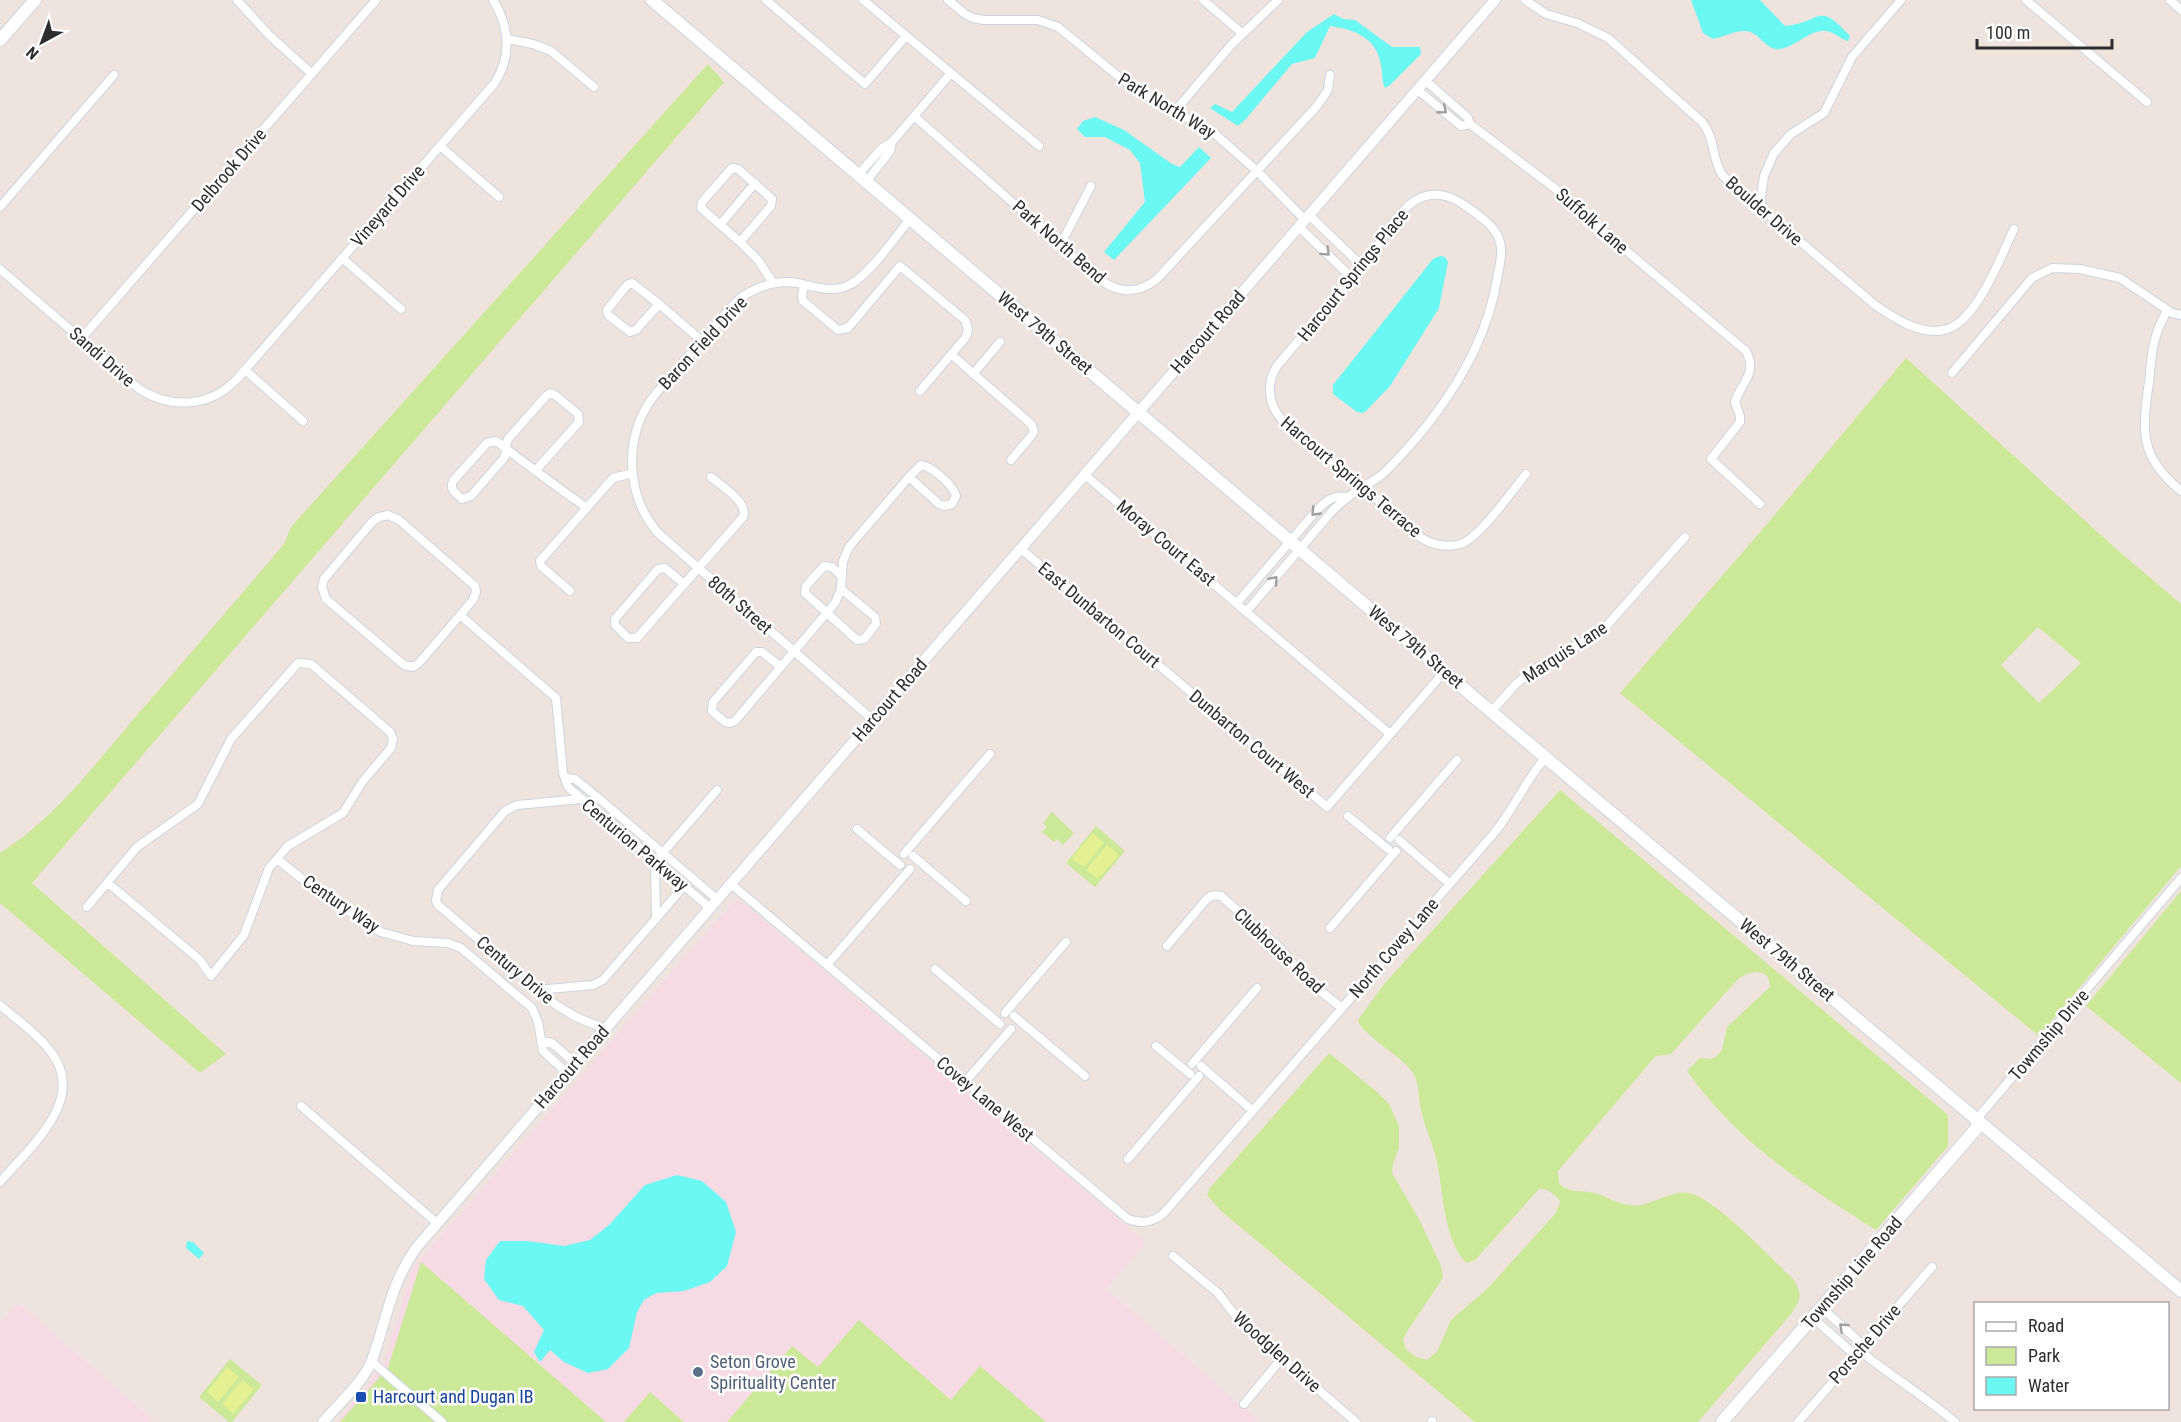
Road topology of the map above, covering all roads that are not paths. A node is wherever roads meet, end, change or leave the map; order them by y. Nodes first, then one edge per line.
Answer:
1 (35, 0) edge
2 (237, 0) edge
3 (376, 0) edge
4 (493, 0) edge
5 (652, 0) edge
6 (766, 0) edge
7 (863, 0) edge
8 (948, 0) edge
9 (1203, 0) edge
10 (1278, 0) edge
11 (1496, 0) edge
12 (1525, 0) edge
13 (1901, 0) edge
14 (2026, 0) edge
15 (2170, 0) edge
16 (2181, 10) edge
17 (1243, 34) junction
18 (906, 36) junction
19 (507, 39) junction
20 (0, 40) edge
21 (951, 73) junction
22 (312, 74) junction
23 (114, 75) dead end
24 (1330, 75) dead end
25 (1422, 85) junction
26 (594, 87) dead end
27 (2147, 102) dead end
28 (1175, 111) junction
29 (914, 116) junction
30 (440, 146) junction
31 (1039, 146) dead end
32 (1257, 171) junction
33 (862, 178) junction
34 (755, 183) junction
35 (1091, 186) dead end
36 (499, 197) dead end
37 (0, 207) edge
38 (1762, 210) junction
39 (910, 219) junction
40 (1305, 221) junction
41 (720, 225) junction
42 (2014, 229) dead end
43 (740, 242) junction
44 (1059, 244) junction
45 (342, 258) junction
46 (1362, 266) junction
47 (0, 269) edge
48 (1352, 278) junction
49 (772, 283) junction
50 (804, 285) junction
51 (659, 304) junction
52 (401, 309) dead end
53 (2167, 310) junction
54 (2181, 315) edge
55 (81, 339) junction
56 (702, 341) junction
57 (1000, 342) dead end
58 (952, 355) junction
59 (245, 370) junction
60 (1952, 373) dead end
61 (973, 374) junction
62 (920, 391) dead end
63 (220, 393) joint
64 (1270, 394) joint
65 (1139, 413) junction
66 (303, 421) dead end
67 (505, 452) junction
68 (1011, 460) dead end
69 (535, 471) junction
70 (633, 473) junction
71 (1526, 474) dead end
72 (1085, 475) junction
73 (711, 477) dead end
74 (909, 477) junction
75 (1362, 488) junction
76 (2181, 491) edge
77 (1347, 498) junction
78 (1760, 504) dead end
79 (587, 508) junction
80 (1685, 537) dead end
81 (1290, 540) junction
82 (1021, 549) junction
83 (1300, 550) junction
84 (697, 568) junction
85 (843, 576) junction
86 (684, 584) junction
87 (841, 589) junction
88 (570, 591) dead end
89 (1237, 603) junction
90 (1247, 611) junction
91 (827, 614) junction
92 (460, 615) junction
93 (794, 652) junction
94 (781, 667) junction
95 (1445, 671) junction
96 (1177, 680) joint
97 (1492, 711) junction
98 (873, 720) junction
99 (1390, 734) junction
100 (990, 754) dead end
101 (1546, 757) junction
102 (1457, 760) dead end
103 (566, 778) junction
104 (717, 790) dead end
105 (581, 799) junction
106 (1348, 816) dead end
107 (857, 829) dead end
108 (1395, 839) junction
109 (1392, 850) junction
110 (662, 853) junction
111 (909, 855) junction
112 (277, 858) junction
113 (655, 862) junction
114 (900, 865) junction
115 (910, 869) junction
116 (2181, 878) edge
117 (108, 883) junction
118 (731, 884) junction
119 (1450, 884) junction
120 (684, 886) junction
121 (966, 901) dead end
122 (714, 904) junction
123 (87, 907) dead end
124 (656, 919) junction
125 (1330, 928) dead end
126 (1066, 942) dead end
127 (1167, 946) dead end
128 (827, 965) junction
129 (935, 969) dead end
130 (1257, 988) dead end
131 (537, 990) junction
132 (0, 1005) edge
133 (1342, 1008) junction
134 (1005, 1013) junction
135 (1014, 1016) junction
136 (1000, 1024) junction
137 (605, 1029) junction
138 (1011, 1029) junction
139 (541, 1041) junction
140 (1156, 1046) dead end
141 (575, 1063) junction
142 (1197, 1065) junction
143 (567, 1073) junction
144 (1190, 1074) junction
145 (1085, 1076) dead end
146 (1199, 1076) junction
147 (965, 1082) junction
148 (301, 1107) dead end
149 (1253, 1111) junction
150 (1978, 1122) junction
151 (1233, 1133) joint
152 (1128, 1159) dead end
153 (0, 1182) edge
154 (437, 1223) junction
155 (1173, 1256) dead end
156 (1932, 1267) dead end
157 (2181, 1292) edge
158 (1822, 1308) junction
159 (1813, 1318) junction
160 (1859, 1350) junction
161 (1282, 1358) junction
162 (371, 1361) junction
163 (1244, 1404) dead end
164 (323, 1422) edge
165 (442, 1422) edge
166 (1356, 1422) edge
167 (1722, 1422) edge
168 (1798, 1422) edge
169 (1955, 1422) edge

1 - 20 main road
2 - 22 street
3 - 22 street, Delbrook Drive
4 - 19 street, Vineyard Drive
5 - 33 main road, West 79th Street
6 - 18 street
7 - 18 street
8 - 28 street, Park North Way
9 - 17 street
10 - 17 street
11 - 25 street, Harcourt Road
12 - 38 street, Boulder Drive
13 - 38 street
14 - 27 street
15 - 16 street
17 - 28 street
18 - 21 street
19 - 26 street
19 - 30 street, Vineyard Drive
21 - 29 street
21 - 31 street
22 - 55 street, Delbrook Drive
23 - 37 street
24 - 32 street, Park North Bend
25 - 40 street, Harcourt Road
25 - 78 street, Suffolk Lane
28 - 32 street, Park North Way
29 - 33 street
29 - 44 street, Park North Bend
30 - 36 street
30 - 45 street, Vineyard Drive
32 - 40 street, Park North Way
32 - 44 street, Park North Bend
33 - 39 main road, West 79th Street
34 - 41 street
34 - 41 street
34 - 43 street
35 - 44 street
38 - 42 street, Boulder Drive
39 - 50 street, Baron Field Drive
39 - 65 main road, West 79th Street
40 - 46 street
40 -> 48 street
40 - 65 street, Harcourt Road
41 - 43 street
43 - 49 street
45 - 52 street
45 - 59 street, Vineyard Drive
46 - 48 street, Harcourt Springs Place
46 - 75 street, Harcourt Springs Place
47 - 55 street, Sandi Drive
48 - 64 street, Harcourt Springs Place
49 - 50 street, Baron Field Drive
49 - 56 street, Baron Field Drive
50 - 58 street
51 - 51 street
51 - 56 street
53 - 54 street
53 - 60 street
53 - 76 street
55 - 63 street, Sandi Drive
56 - 70 street, Baron Field Drive
57 - 61 street
58 - 61 street
58 - 62 street
59 - 63 street, Vineyard Drive
59 - 66 street
61 - 68 street
64 - 75 street, Harcourt Springs Terrace
65 - 72 street, Harcourt Road
65 - 81 main road, West 79th Street
67 - 67 street
67 - 69 street
67 - 69 street
69 - 79 street
70 - 79 street
70 - 84 street, 80th Street
71 - 75 street, Harcourt Springs Terrace
72 - 82 street, Harcourt Road
72 - 89 street, Moray Court East
73 - 84 street
74 - 74 street
74 - 85 street
75 - 77 street
77 -> 81 street
77 - 83 street
79 - 88 street
80 - 97 street, Marquis Lane
81 - 83 main road, West 79th Street
81 - 89 street
82 - 96 street, East Dunbarton Court
82 - 98 street, Harcourt Road
90 -> 83 street
83 - 95 main road, West 79th Street
84 - 86 street
84 - 93 street, 80th Street
85 - 87 street
85 - 91 street
86 - 86 street
87 - 91 street
87 - 91 street
89 - 90 street, Moray Court East
90 - 99 street, Moray Court East
91 - 93 street
92 - 92 street
92 - 103 street, Centurion Parkway
93 - 94 street
93 - 98 street, 80th Street
94 - 94 street
95 - 97 main road, West 79th Street
95 - 99 street
96 - 99 street, Dunbarton Court West
97 - 101 main road, West 79th Street
98 - 118 street, Harcourt Road
100 - 111 street
101 - 119 street, North Covey Lane
101 - 150 main road, West 79th Street
102 - 108 street
103 - 105 street, Centurion Parkway
103 - 110 street, Centurion Parkway
104 - 110 street, Centurion Parkway
105 - 113 street, Centurion Parkway
105 - 131 street, Century Drive
106 - 109 street
107 - 114 street
108 - 109 street
108 - 119 street
109 - 125 street
110 - 113 street
110 - 122 street, Centurion Parkway
111 - 114 street
111 - 115 street
111 - 121 street
112 - 117 street
112 - 117 street
112 - 139 street, Century Way
113 - 120 street, Centurion Parkway
113 - 124 street
114 - 115 street
115 - 128 street
116 - 150 street, Towmship Drive
117 - 123 street
118 - 122 street, Harcourt Road
118 - 128 street, Covey Lane West
119 - 133 street, North Covey Lane
120 - 122 street, Centurion Parkway
120 - 124 street
122 - 137 street, Harcourt Road
124 - 131 street
126 - 134 street
127 - 133 street, Clubhouse Road
128 - 147 street, Covey Lane West
129 - 136 street
130 - 142 street
131 - 137 street, Century Drive
132 - 153 street
133 - 149 street, North Covey Lane
134 - 135 street
134 - 136 street
135 - 138 street
135 - 145 street
136 - 138 street
137 - 141 street, Harcourt Road
138 - 147 street
139 - 141 street
139 - 143 street, Century Way
140 - 144 street
141 - 143 street, Harcourt Road
142 - 144 street
142 - 146 street
142 - 149 street
143 - 154 street, Harcourt Road
144 - 146 street
146 - 152 street
147 - 151 street, Covey Lane West
148 - 154 street
149 - 151 street, North Covey Lane
150 - 157 main road, West 79th Street
150 - 158 main road, Township Line Road
154 - 162 street, Harcourt Road
155 - 161 street, Woodglen Drive
156 - 160 street, Porsche Drive
158 - 159 main road, Township Line Road
160 -> 158 street
159 - 160 street
159 - 167 main road, Township Line Road
160 - 168 street, Porsche Drive
160 - 169 street
161 - 163 street
161 - 166 street, Woodglen Drive
162 - 164 street, Harcourt Road
162 - 165 street

